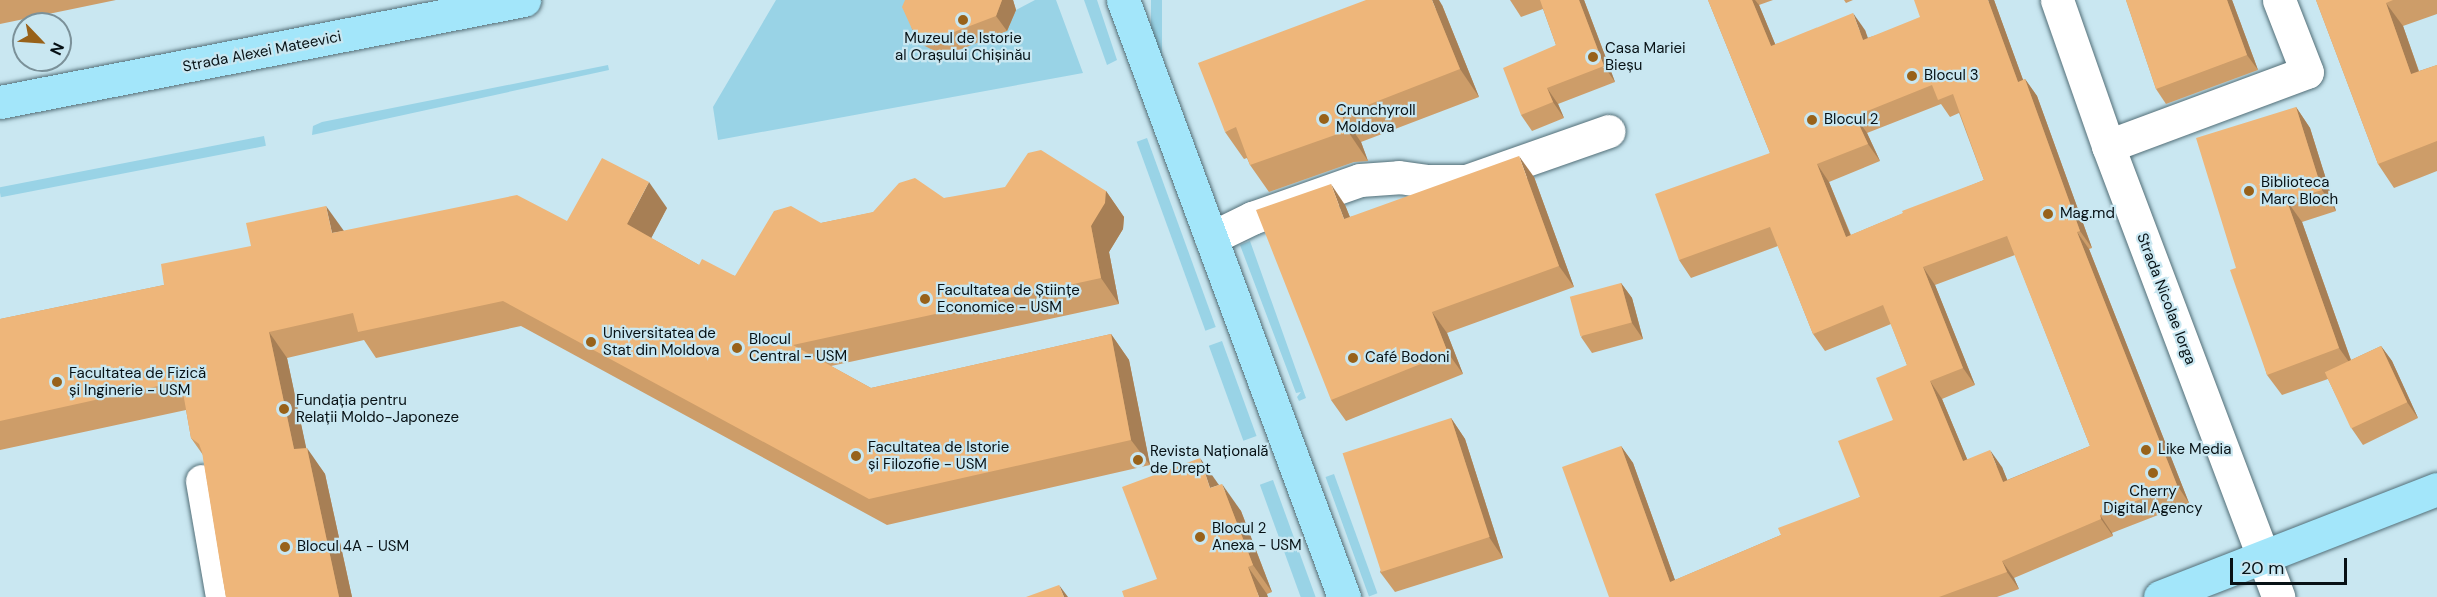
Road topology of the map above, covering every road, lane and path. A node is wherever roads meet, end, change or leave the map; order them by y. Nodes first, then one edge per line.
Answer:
1 (524, 0) edge
2 (1123, 0) edge
3 (2057, 0) edge
4 (2279, 0) edge
5 (0, 102) edge
6 (1609, 131) dead end
7 (2108, 146) junction
8 (1211, 238) junction
9 (202, 481) edge
10 (2437, 489) edge
11 (2265, 556) junction
12 (222, 597) edge
13 (1344, 597) edge
14 (2160, 597) edge
15 (2278, 597) edge

1 - 5 main road, Strada Alexei Mateevici
2 - 8 main road
3 - 7 street, Strada Nicolae Iorga
4 - 7 street
6 - 8 street
7 - 11 street, Strada Nicolae Iorga
8 - 13 main road
9 - 12 street
10 - 11 main road
11 - 14 main road
11 - 15 street, Strada Nicolae Iorga

